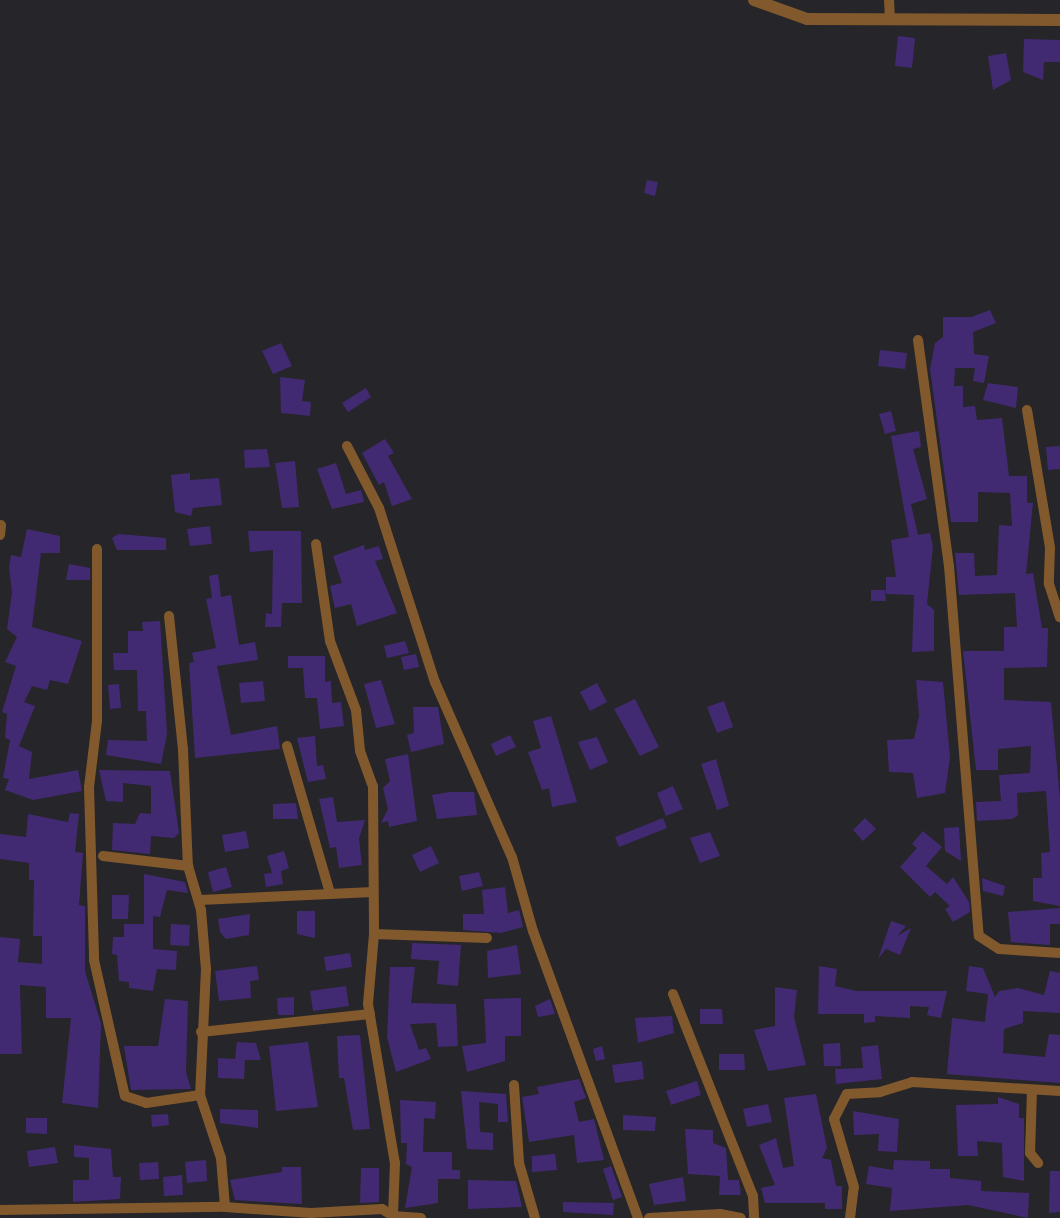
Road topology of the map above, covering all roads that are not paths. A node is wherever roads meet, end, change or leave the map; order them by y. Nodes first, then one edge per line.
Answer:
1 (754, 0) edge
2 (889, 0) edge
3 (890, 20) junction
4 (1060, 20) edge
5 (918, 340) dead end
6 (1027, 410) dead end
7 (347, 446) dead end
8 (316, 544) dead end
9 (97, 549) dead end
10 (169, 616) dead end
11 (1060, 617) edge
12 (287, 746) dead end
13 (103, 856) dead end
14 (188, 866) junction
15 (372, 892) junction
16 (330, 893) junction
17 (199, 900) junction
18 (374, 934) junction
19 (487, 938) dead end
20 (1060, 953) edge
21 (672, 993) dead end
22 (370, 1014) junction
23 (201, 1032) junction
24 (514, 1085) dead end
25 (1032, 1090) junction
26 (1060, 1090) edge
27 (200, 1095) junction
28 (1038, 1163) dead end
29 (225, 1207) junction
30 (0, 1210) edge
31 (393, 1216) junction
32 (421, 1218) edge
33 (535, 1218) edge
34 (638, 1218) edge
35 (649, 1218) edge
36 (741, 1218) edge
37 (754, 1218) edge
38 (850, 1218) edge

1 - 3 street
2 - 3 street
3 - 4 street
5 - 20 street
6 - 11 street
7 - 34 street
8 - 15 street
9 - 27 street
10 - 14 street
12 - 16 street
13 - 14 street
14 - 17 street
15 - 16 street
15 - 18 street
16 - 17 street
17 - 23 street
18 - 19 street
18 - 22 street
21 - 37 street
22 - 23 street
22 - 31 street
23 - 27 street
24 - 33 street
25 - 26 street
25 - 28 street
25 - 38 street
27 - 29 street
29 - 30 street
29 - 31 street
31 - 32 street
35 - 36 street

